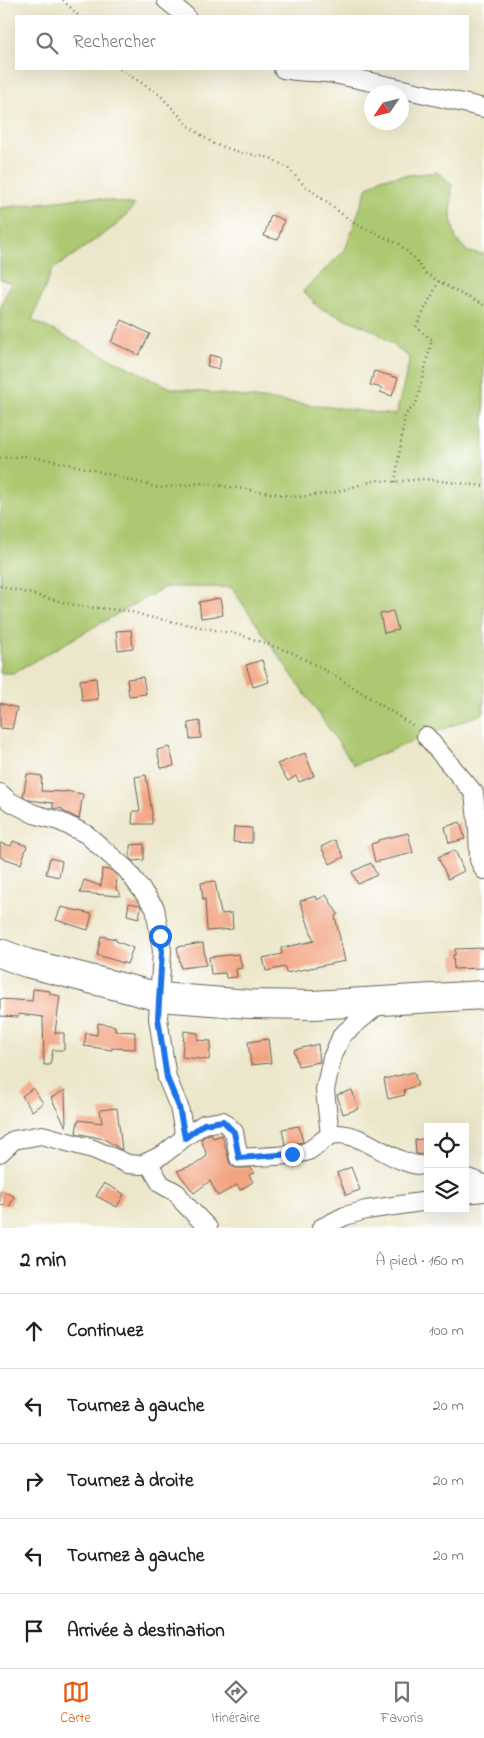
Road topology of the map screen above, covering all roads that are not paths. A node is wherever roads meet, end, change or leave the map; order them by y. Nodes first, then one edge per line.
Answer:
1 (166, 0) edge
2 (185, 15) edge
3 (287, 70) edge
4 (484, 108) edge
5 (426, 736) road end
6 (0, 793) edge
7 (484, 870) edge
8 (0, 953) edge
9 (484, 995) edge
10 (160, 997) junction
11 (385, 1000) junction
12 (330, 1135) junction
13 (185, 1138) junction
14 (0, 1152) edge
15 (148, 1162) junction
16 (424, 1166) edge
17 (469, 1178) edge
18 (484, 1184) edge
19 (484, 1192) edge
20 (469, 1194) edge
21 (424, 1202) edge
22 (208, 1228) edge
23 (321, 1228) edge

1 - 2 street
3 - 4 street
5 - 7 street
6 - 10 street
8 - 10 highway
9 - 11 highway
10 - 11 highway
10 - 13 street
11 - 12 street
12 - 13 street
12 - 16 street
13 - 15 street
14 - 15 street
15 - 22 street
17 - 18 street
19 - 20 street
21 - 23 street

